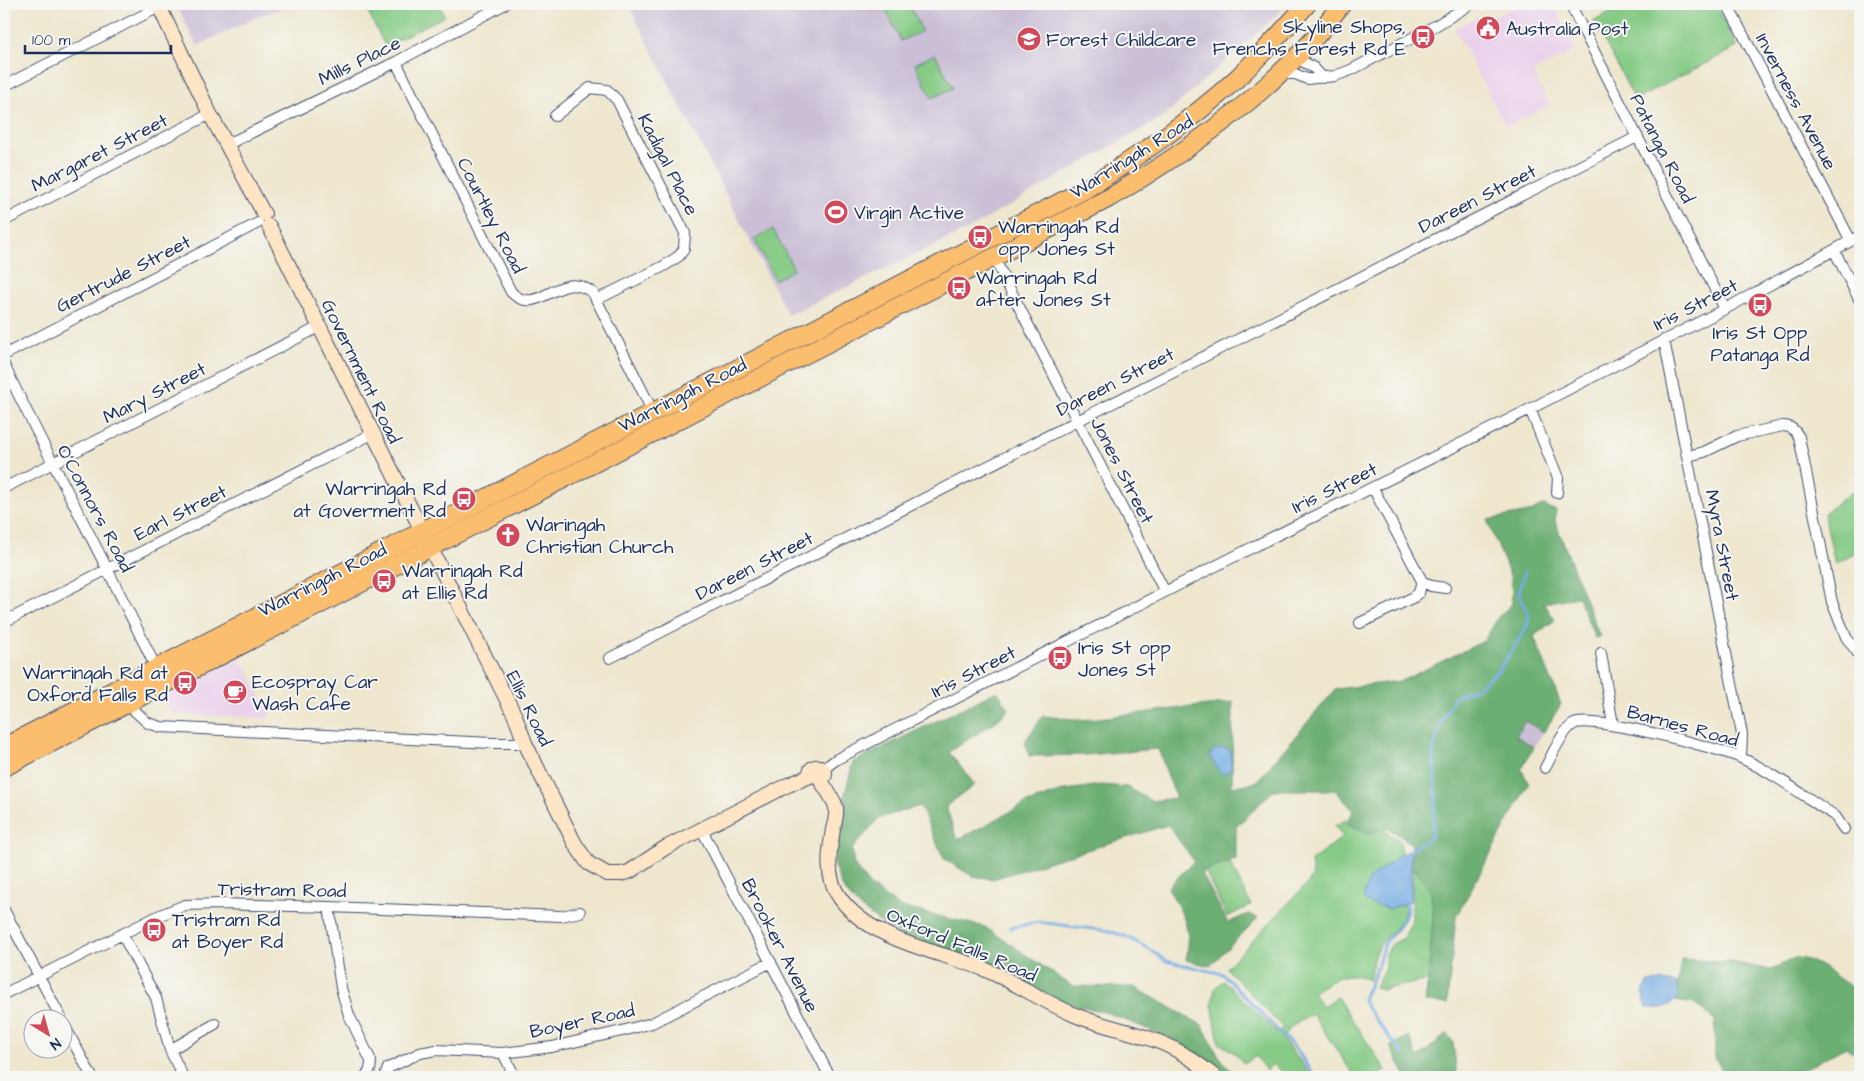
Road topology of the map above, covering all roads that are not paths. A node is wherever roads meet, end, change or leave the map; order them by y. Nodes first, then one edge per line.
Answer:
1 (505, 4) edge
2 (1307, 4) edge
3 (1342, 4) edge
4 (1471, 4) edge
5 (1570, 4) edge
6 (1727, 4) edge
7 (159, 6) edge
8 (1295, 57) junction
9 (396, 62) junction
10 (1278, 74) junction
11 (1323, 78) junction
12 (4, 86) edge
13 (210, 114) junction
14 (555, 116) dead end
15 (1637, 136) junction
16 (226, 145) junction
17 (4, 221) edge
18 (263, 221) junction
19 (1856, 238) edge
20 (1834, 250) junction
21 (994, 258) junction
22 (596, 300) junction
23 (1860, 301) edge
24 (1725, 309) junction
25 (319, 327) junction
26 (1664, 340) junction
27 (4, 354) edge
28 (4, 365) edge
29 (1530, 409) junction
30 (653, 412) junction
31 (1077, 420) junction
32 (372, 434) junction
33 (1688, 456) junction
34 (52, 463) junction
35 (4, 488) edge
36 (1373, 488) junction
37 (1557, 493) dead end
38 (421, 532) junction
39 (430, 548) junction
40 (107, 569) junction
41 (1422, 582) junction
42 (1445, 588) dead end
43 (1165, 592) junction
44 (4, 622) edge
45 (1360, 623) dead end
46 (1601, 653) dead end
47 (1860, 656) edge
48 (610, 658) dead end
49 (156, 668) junction
50 (126, 703) junction
51 (1612, 725) junction
52 (525, 743) junction
53 (4, 747) edge
54 (1741, 757) junction
55 (4, 767) edge
56 (1545, 768) dead end
57 (818, 775) junction
58 (701, 828) junction
59 (1844, 829) dead end
60 (329, 907) junction
61 (4, 910) edge
62 (580, 912) dead end
63 (122, 934) junction
64 (770, 962) junction
65 (39, 976) junction
66 (4, 994) edge
67 (56, 1008) edge
68 (215, 1024) dead end
69 (72, 1039) edge
70 (170, 1050) junction
71 (503, 1053) junction
72 (387, 1072) edge
73 (827, 1076) edge
74 (92, 1077) edge
75 (184, 1077) edge
76 (364, 1077) edge
77 (514, 1077) edge
78 (1215, 1077) edge

1 - 9 street, Mills Place
2 - 30 highway, Warringah Road
3 - 8 highway, Warringah Road
4 - 11 street
5 - 15 street, Patanga Road
6 - 19 street, Inverness Avenue
7 - 12 street
7 - 13 street, Government Road
8 - 10 highway, Warringah Road
8 - 11 street
9 - 16 street, Mills Place
9 - 22 street, Courtley Road
10 - 11 street
10 - 21 highway, Warringah Road
13 - 16 street, Government Road
13 - 17 street, Margaret Street
14 - 22 street, Kadigal Place
15 - 24 street, Patanga Road
15 - 31 street, Dareen Street
16 - 18 street, Government Road
18 - 25 street, Government Road
18 - 27 street, Gertrude Street
19 - 20 street, Iris Street
20 - 23 street
20 - 24 street, Iris Street
21 - 31 street, Jones Street
21 - 39 highway, Warringah Road
22 - 30 street, Courtley Road
24 - 26 street, Iris Street
25 - 32 street, Government Road
25 - 34 street, Mary Street
26 - 29 street, Iris Street
26 - 33 street, Myra Street
28 - 34 street, O'Connors Road
29 - 36 street, Iris Street
29 - 37 street
30 - 38 highway, Warringah Road
31 - 43 street, Jones Street
31 - 48 street, Dareen Street
32 - 38 street, Government Road
32 - 40 street, Earl Street
33 - 47 street
33 - 54 street, Myra Street
34 - 35 street, Mary Street
34 - 40 street, O'Connors Road
36 - 41 street
36 - 43 street, Iris Street
38 - 39 street, Government Road
38 - 49 highway, Warringah Road
39 - 50 highway, Warringah Road
39 - 52 street, Ellis Road
40 - 44 street, Earl Street
40 - 49 street, O'Connors Road
41 - 42 street
41 - 45 street
43 - 57 street, Iris Street
46 - 51 street
49 - 53 highway, Warringah Road
50 - 52 street
50 - 55 highway, Warringah Road
51 - 54 street, Barnes Road
51 - 56 street, Barnes Road
52 - 58 street, Ellis Road
54 - 59 street, Barnes Road
57 - 58 street
57 - 78 street, Oxford Falls Road
58 - 64 street, Brooker Avenue
60 - 62 street, Tristram Road
60 - 63 street, Tristram Road
60 - 76 street
61 - 65 street
63 - 65 street, Tristram Road
63 - 70 street
64 - 71 street, Boyer Road
64 - 73 street, Brooker Avenue
65 - 66 street, Tristram Road
65 - 67 street
68 - 70 street
69 - 74 street
70 - 75 street
71 - 72 street, Boyer Road
71 - 77 street

